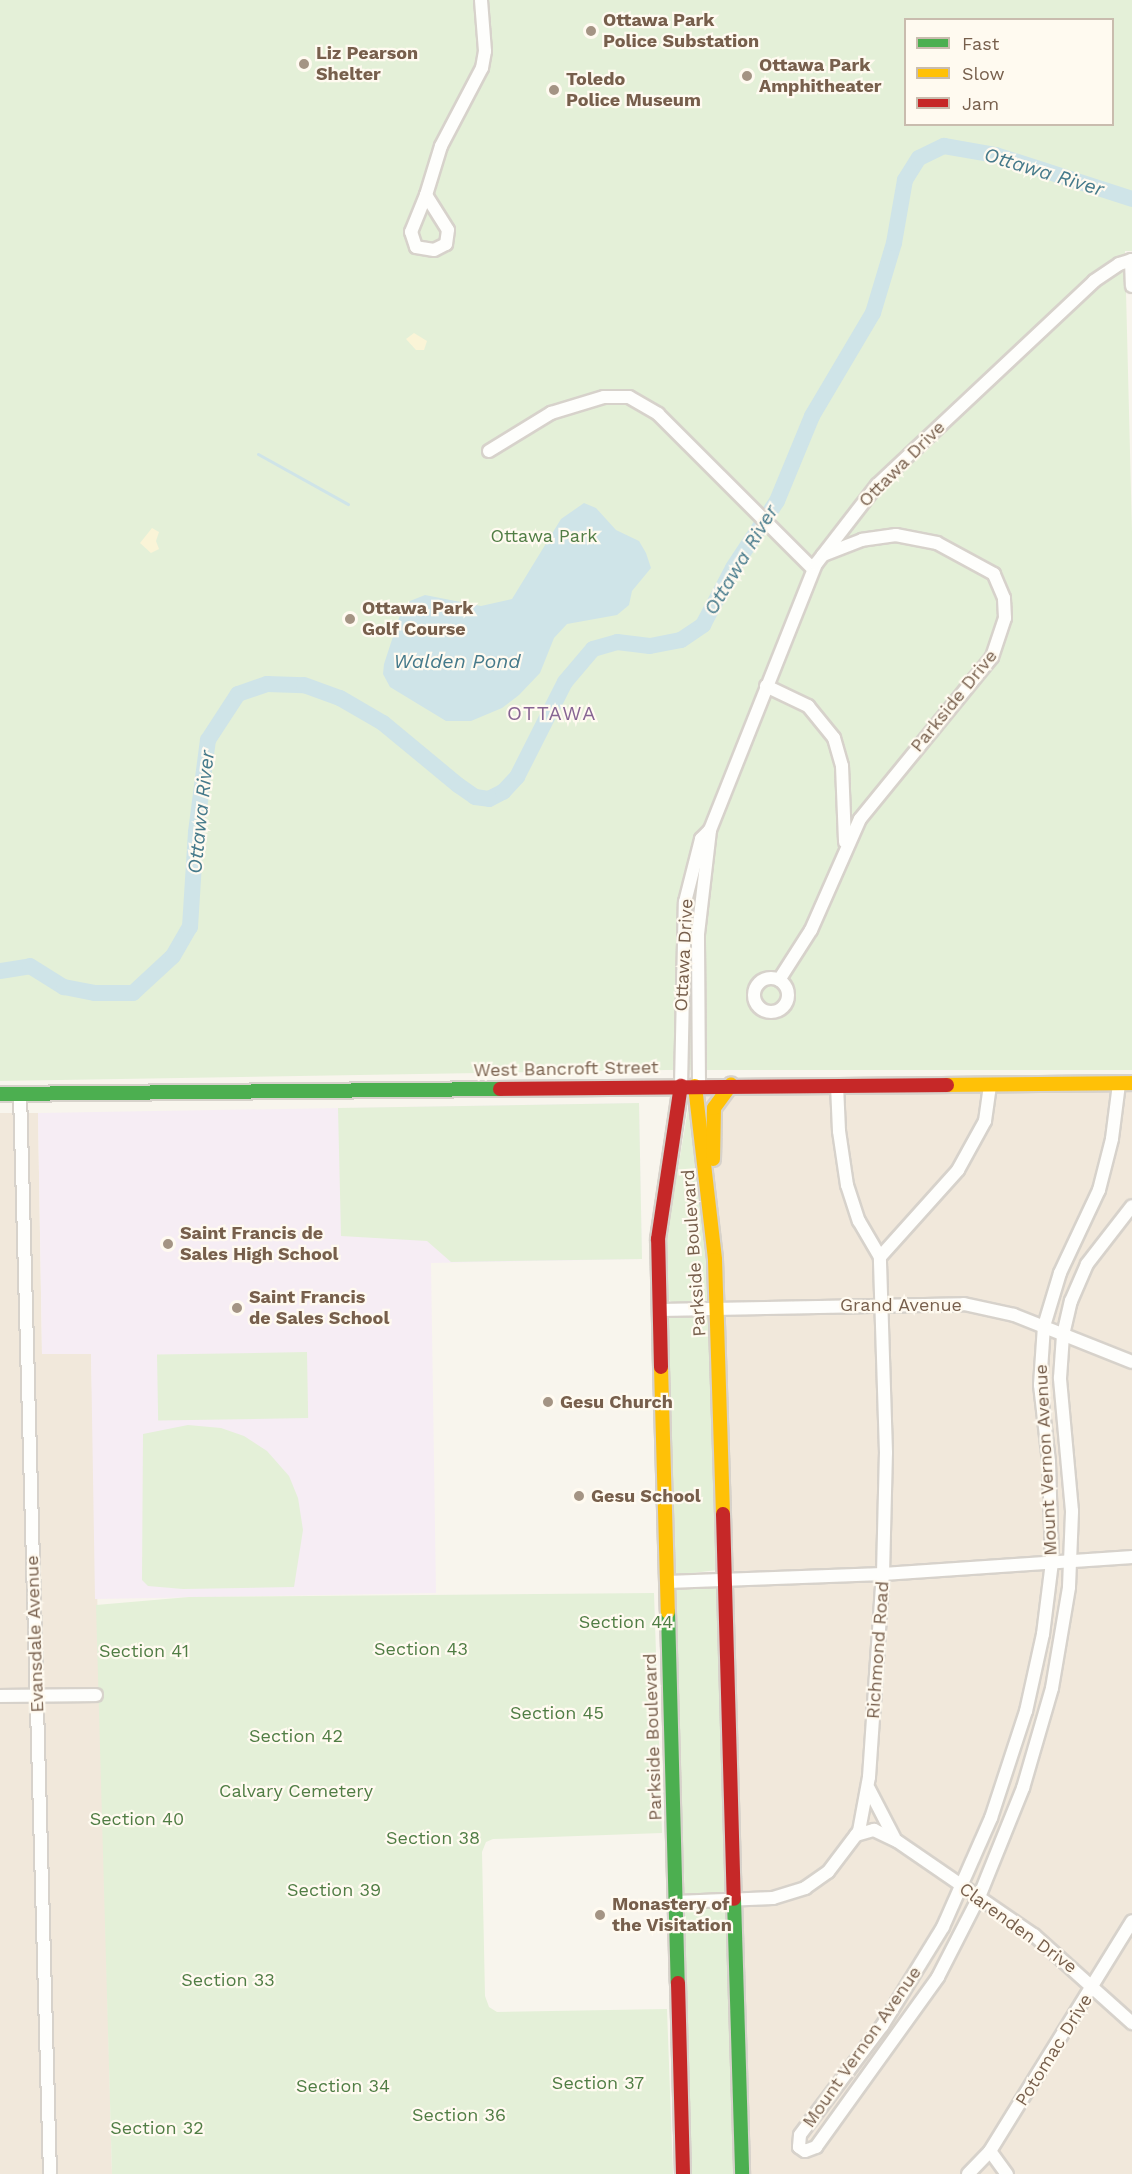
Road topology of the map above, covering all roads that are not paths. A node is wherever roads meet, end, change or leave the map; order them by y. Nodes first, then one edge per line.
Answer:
1 (481, 0) edge
2 (426, 195) dead end
3 (1132, 260) edge
4 (1132, 286) edge
5 (489, 451) dead end
6 (822, 555) junction
7 (813, 569) junction
8 (766, 686) junction
9 (710, 830) junction
10 (844, 849) junction
11 (779, 980) dead end
12 (1126, 1084) edge
13 (731, 1085) junction
14 (837, 1085) junction
15 (692, 1086) junction
16 (990, 1086) junction
17 (0, 1094) edge
18 (20, 1094) junction
19 (710, 1190) junction
20 (1132, 1206) edge
21 (880, 1257) junction
22 (882, 1304) junction
23 (717, 1308) junction
24 (660, 1310) junction
25 (1044, 1326) junction
26 (1063, 1335) junction
27 (1132, 1362) edge
28 (1132, 1557) edge
29 (1071, 1561) junction
30 (1052, 1562) junction
31 (883, 1574) junction
32 (724, 1579) junction
33 (667, 1582) junction
34 (37, 1695) junction
35 (96, 1695) dead end
36 (0, 1696) edge
37 (868, 1788) junction
38 (856, 1835) junction
39 (897, 1841) junction
40 (962, 1885) junction
41 (979, 1897) junction
42 (734, 1898) junction
43 (676, 1902) junction
44 (1132, 1921) edge
45 (1095, 1986) junction
46 (1132, 2023) edge
47 (990, 2151) junction
48 (50, 2174) edge
49 (683, 2174) edge
50 (742, 2174) edge
51 (968, 2174) edge
52 (1007, 2174) edge

1 - 2 street
3 - 4 street
3 - 6 street, Ottawa Drive
5 - 7 street
6 - 7 street, Ottawa Drive
6 - 10 street, Parkside Drive
7 - 8 street, Ottawa Drive
8 - 9 street, Ottawa Drive
8 - 10 street
9 - 15 street, Ottawa Drive
9 - 15 street, Ottawa Drive
10 - 11 street, Parkside Drive
12 - 16 street, West Bancroft Street
12 - 25 street, Mount Vernon Avenue
13 - 14 street, West Bancroft Street
13 - 15 street, West Bancroft Street
13 - 19 street
14 - 16 street, West Bancroft Street
14 - 21 street, Richmond Road
15 - 18 street, West Bancroft Street
15 - 19 street, Parkside Boulevard
15 - 24 street, Parkside Boulevard
16 - 21 street
17 - 18 street, West Bancroft Street
18 - 34 street, Evansdale Avenue
19 - 23 street, Parkside Boulevard
20 - 26 street, Mount Vernon Avenue
21 - 22 street, Richmond Road
22 - 23 street, Grand Avenue
22 - 25 street, Grand Avenue
22 - 31 street, Richmond Road
23 - 24 street, Grand Avenue
23 - 32 street, Parkside Boulevard
24 - 33 street, Parkside Boulevard
25 - 26 street, Grand Avenue
25 - 30 street, Mount Vernon Avenue
26 - 27 street, Grand Avenue
26 - 29 street, Mount Vernon Avenue
28 - 29 street
29 - 30 street
29 - 41 street, Mount Vernon Avenue
30 - 31 street
30 - 40 street, Mount Vernon Avenue
31 - 32 street
31 - 37 street, Richmond Road
32 - 33 street
32 - 42 street, Parkside Boulevard
33 - 43 street, Parkside Boulevard
34 - 35 street
34 - 36 street
34 - 48 street, Evansdale Avenue
37 - 38 street, Richmond Road
37 - 39 street, Clarenden Drive
38 - 39 street, Clarenden Drive
38 - 42 street, Richmond Road
39 - 40 street, Clarenden Drive
40 - 41 street, Clarenden Drive
40 - 41 street, Mount Vernon Avenue
41 - 45 street, Clarenden Drive
42 - 43 street, Richmond Road
42 - 50 street, Parkside Boulevard
43 - 49 street, Parkside Boulevard
44 - 45 street, Potomac Drive
45 - 46 street, Clarenden Drive
45 - 47 street, Potomac Drive
47 - 51 street, Potomac Drive
47 - 52 street

